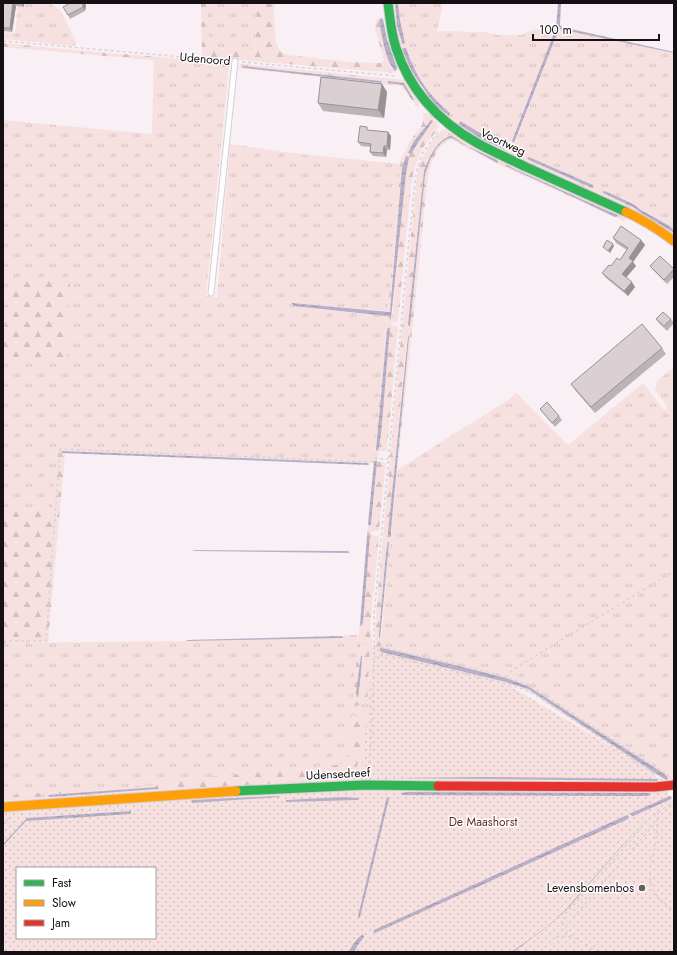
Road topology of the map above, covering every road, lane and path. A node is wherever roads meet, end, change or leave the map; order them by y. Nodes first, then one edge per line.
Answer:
1 (388, 3) edge
2 (3, 40) edge
3 (235, 61) junction
4 (408, 77) junction
5 (446, 122) junction
6 (674, 242) edge
7 (211, 293) dead end
8 (388, 459) junction
9 (674, 571) edge
10 (3, 641) edge
11 (374, 645) junction
12 (374, 657) junction
13 (506, 677) junction
14 (657, 776) dead end
15 (673, 781) edge
16 (365, 785) junction
17 (674, 800) edge
18 (3, 807) edge
19 (658, 812) junction
20 (657, 821) junction
21 (674, 910) edge
22 (555, 937) junction
23 (576, 938) junction
24 (540, 952) edge
25 (598, 952) edge

1 - 4 street, Voortweg
2 - 3 path, Udenoord
3 - 4 path, Udenoord
3 - 7 lane
4 - 5 street, Voortweg
5 - 6 street, Voortweg
5 - 8 path
8 - 10 path
8 - 11 path
9 - 13 path
11 - 12 path
11 - 13 path
12 - 14 path
12 - 16 path
13 - 15 path
15 - 16 street, Udensedreef
16 - 18 street, Udensedreef
17 - 19 path
19 - 20 path
19 - 22 path
20 - 21 path
20 - 23 path
22 - 23 path
22 - 24 path
23 - 25 path

